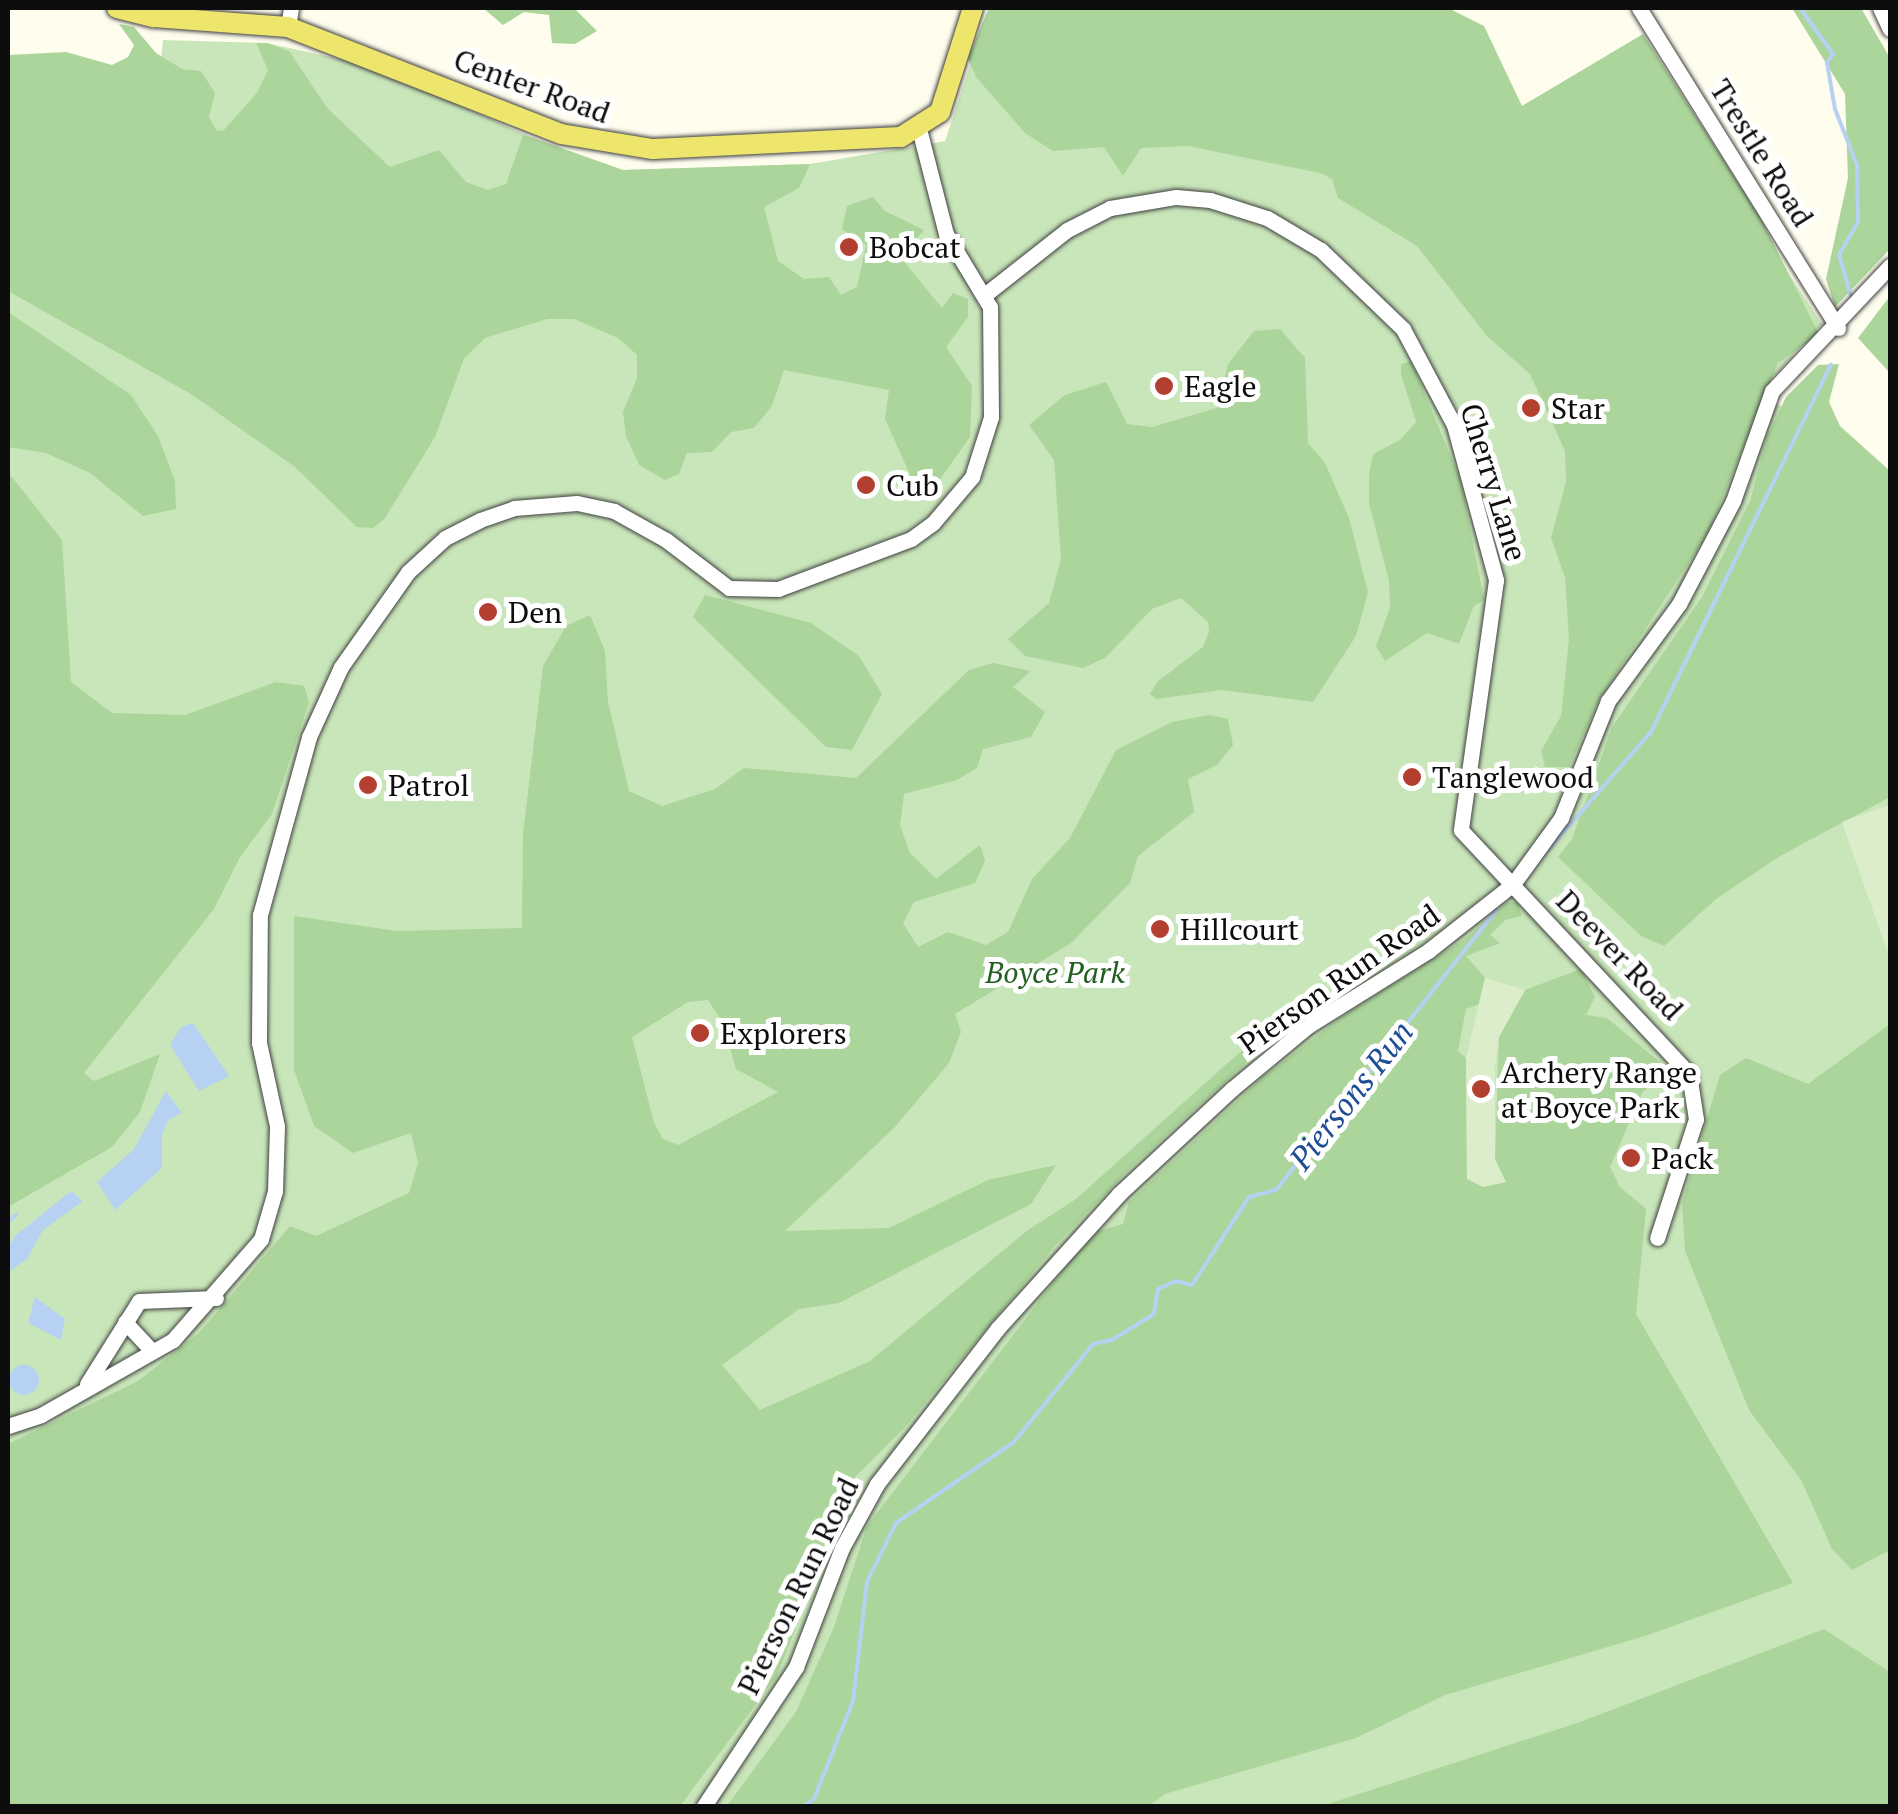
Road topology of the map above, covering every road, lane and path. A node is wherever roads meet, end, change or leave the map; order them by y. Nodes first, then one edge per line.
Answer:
1 (117, 8) edge
2 (973, 8) edge
3 (1639, 8) edge
4 (1880, 8) edge
5 (290, 17) edge
6 (1890, 29) edge
7 (919, 129) junction
8 (1890, 266) edge
9 (987, 293) junction
10 (1838, 328) junction
11 (1513, 884) junction
12 (1657, 1238) dead end
13 (216, 1298) junction
14 (126, 1322) junction
15 (152, 1351) junction
16 (82, 1391) junction
17 (8, 1426) edge
18 (704, 1806) edge

1 - 5 main road, Center Road
2 - 7 main road
3 - 10 street, Trestle Road
4 - 6 street
5 - 7 main road, Center Road
7 - 9 street
8 - 10 street, Pierson Run Road
9 - 11 street, Cherry Lane
9 - 13 street
10 - 11 street, Pierson Run Road
11 - 12 street, Deever Road
11 - 18 street, Pierson Run Road
13 - 14 street
13 - 15 street
14 - 15 street
14 - 16 street
15 - 16 street
16 - 17 street

